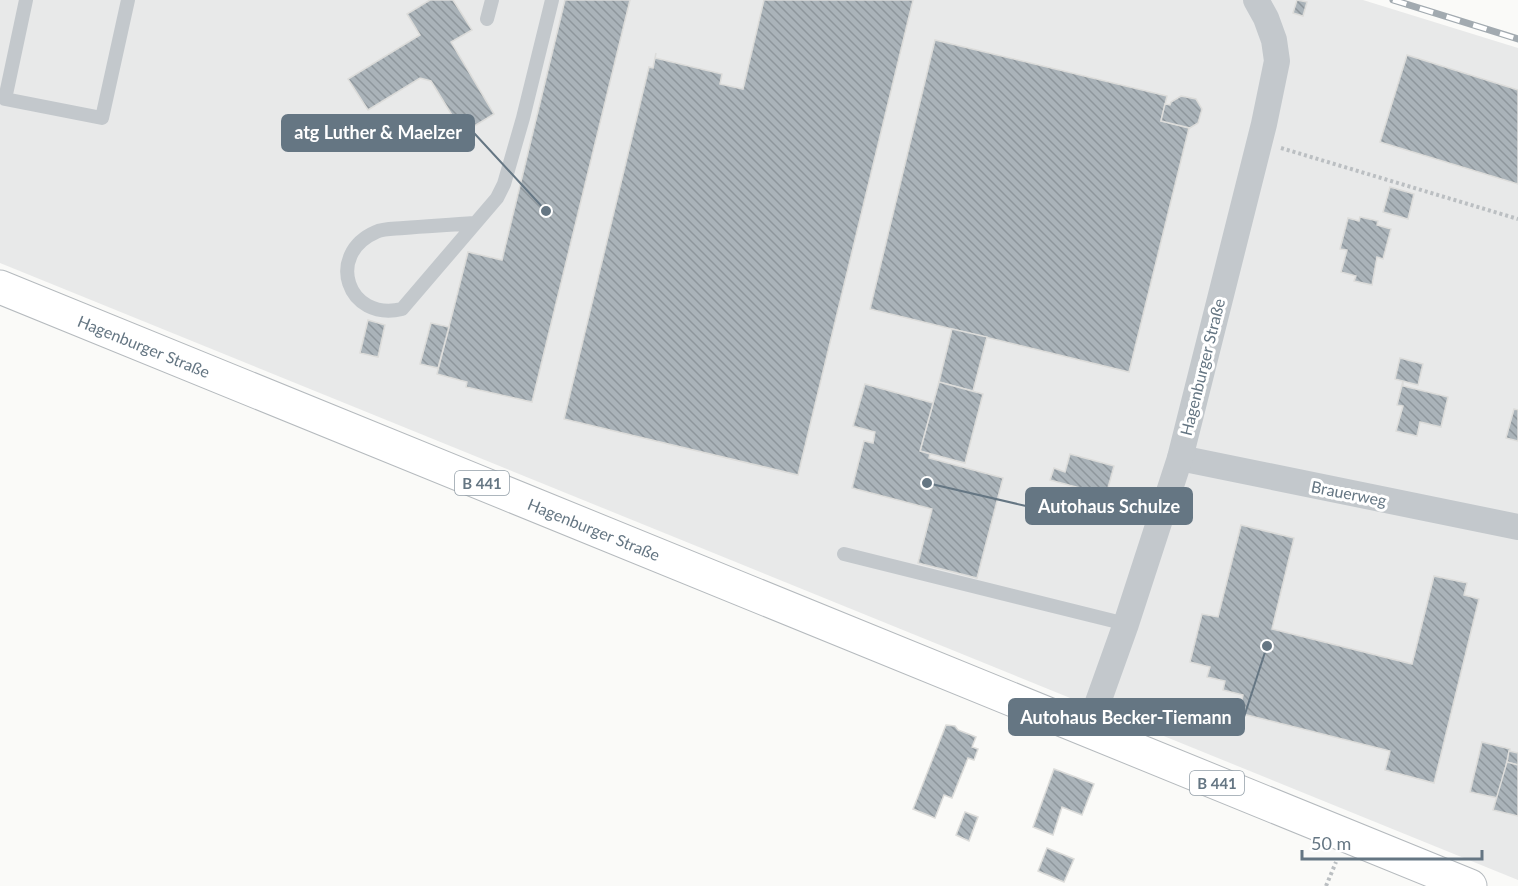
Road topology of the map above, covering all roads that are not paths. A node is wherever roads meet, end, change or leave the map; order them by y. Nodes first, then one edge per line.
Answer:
1 (26, 0) edge
2 (128, 0) edge
3 (492, 0) edge
4 (552, 0) edge
5 (1256, 0) edge
6 (487, 19) dead end
7 (474, 223) junction
8 (0, 287) edge
9 (1180, 458) junction
10 (1518, 527) edge
11 (844, 554) dead end
12 (1126, 624) junction
13 (1088, 730) junction
14 (1470, 886) edge

1 - 2 lane
3 - 6 lane
4 - 7 lane
5 - 9 street, Hagenburger Straße
7 - 7 lane
8 - 13 main road, Hagenburger Straße / B 441
9 - 10 street, Brauerweg
9 - 12 street, Hagenburger Straße
11 - 12 lane
12 - 13 street, Hagenburger Straße
13 - 14 main road, Hagenburger Straße / B 441

